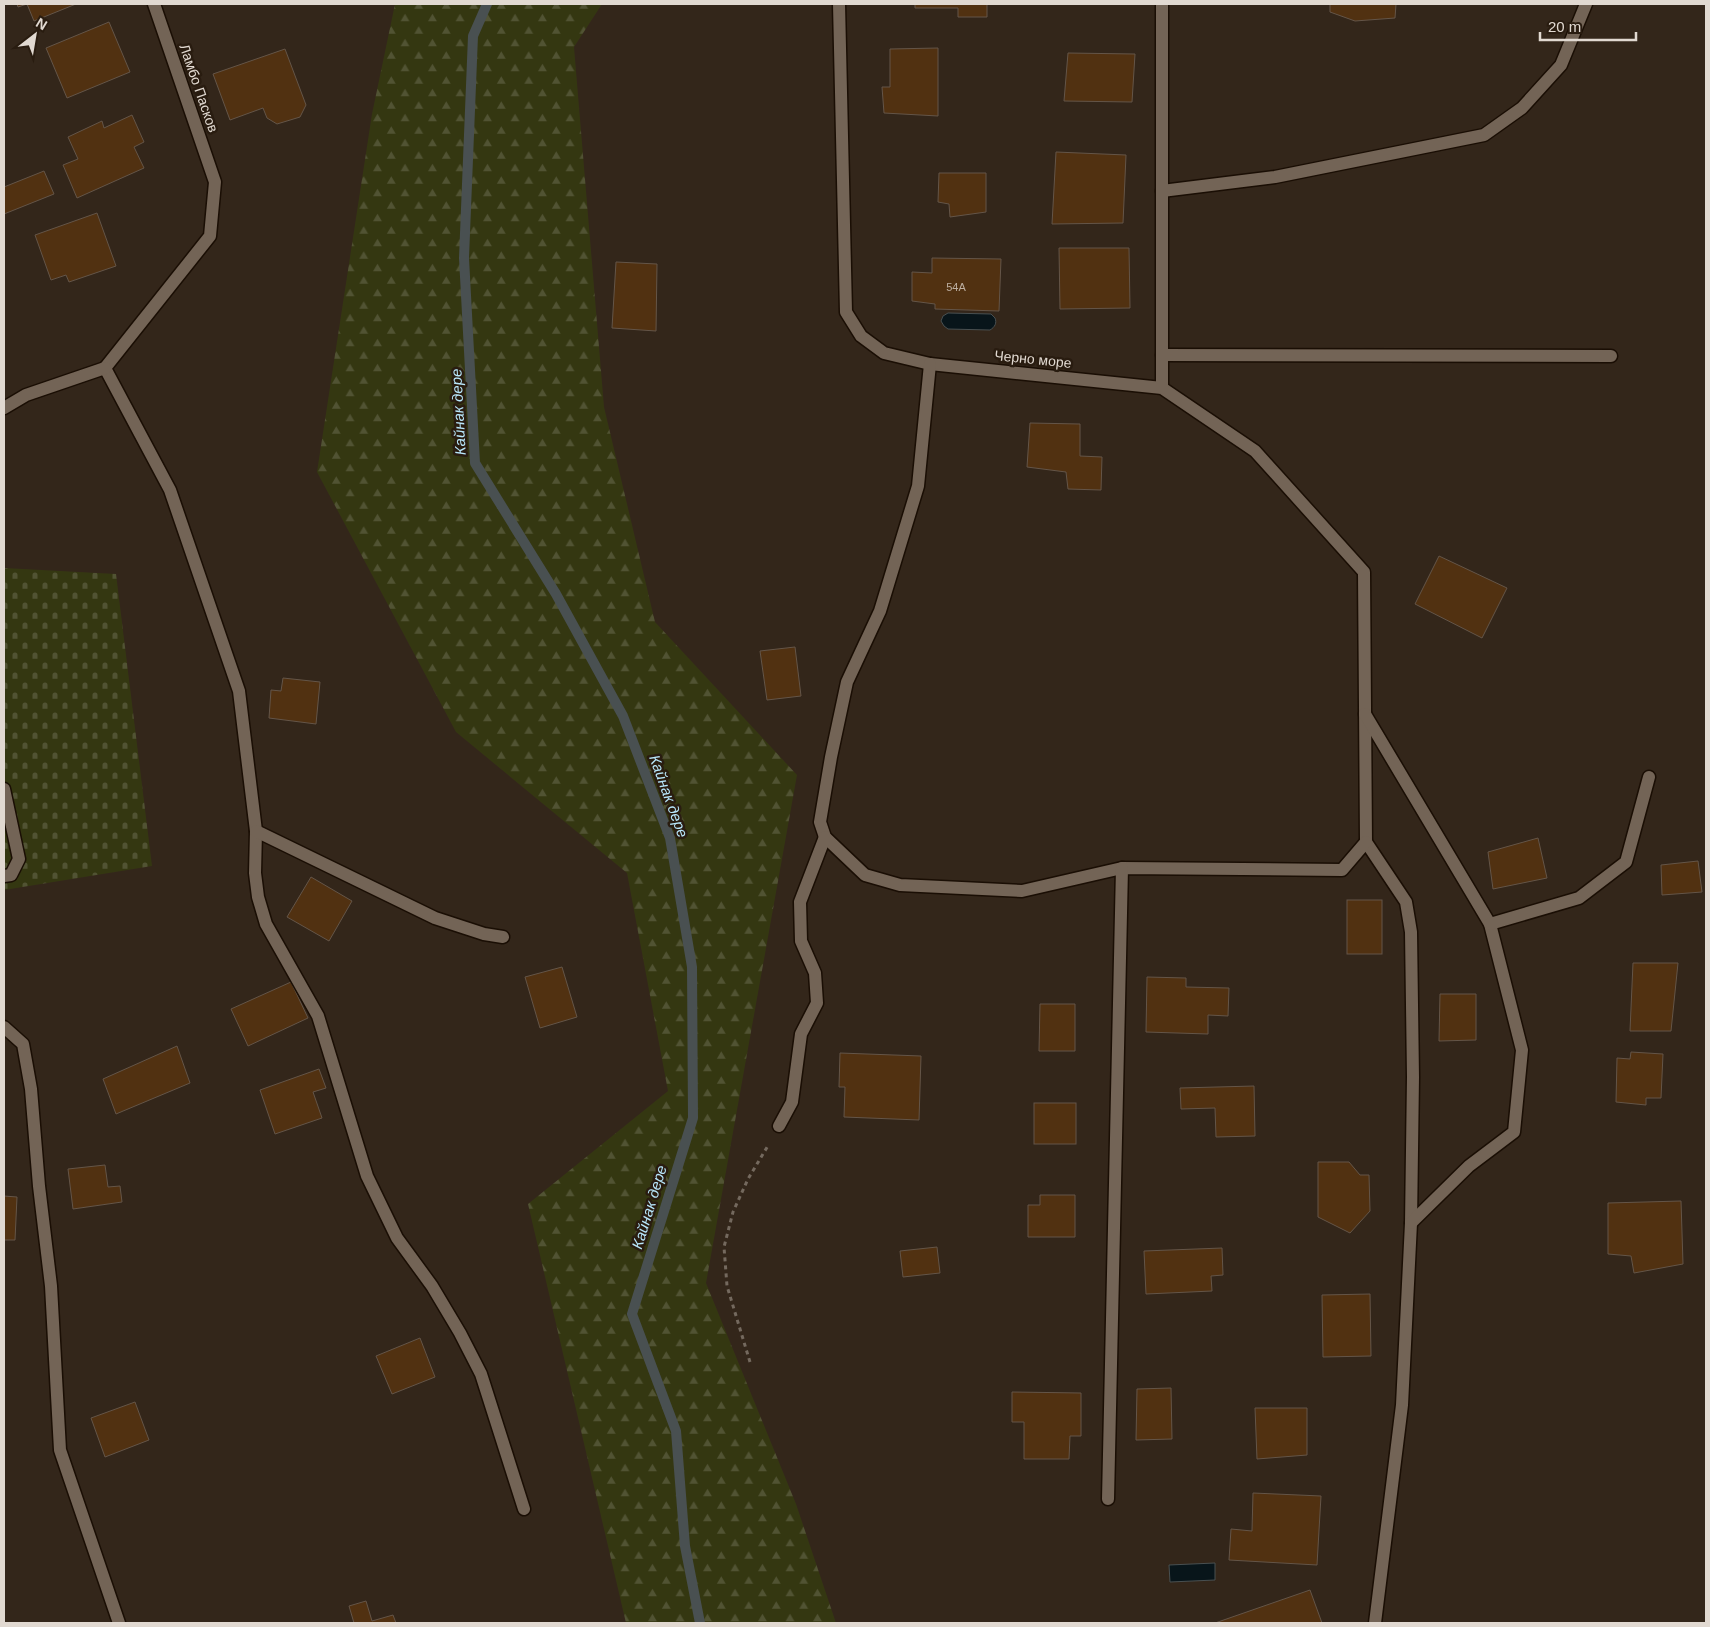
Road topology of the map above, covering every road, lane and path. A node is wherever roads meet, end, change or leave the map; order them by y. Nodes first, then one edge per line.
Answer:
1 (154, 4) edge
2 (839, 4) edge
3 (1162, 4) edge
4 (1586, 4) edge
5 (1162, 191) junction
6 (1162, 356) junction
7 (1611, 356) dead end
8 (930, 364) junction
9 (105, 368) junction
10 (1162, 388) junction
11 (4, 408) edge
12 (1365, 714) junction
13 (1649, 777) dead end
14 (4, 789) edge
15 (256, 831) junction
16 (825, 838) junction
17 (1366, 842) junction
18 (1122, 868) junction
19 (4, 876) edge
20 (1490, 924) junction
21 (503, 937) dead end
22 (4, 1027) edge
23 (779, 1126) joint
24 (1411, 1223) junction
25 (750, 1362) dead end
26 (1108, 1499) dead end
27 (524, 1509) dead end
28 (118, 1623) edge
29 (1375, 1623) edge

1 - 9 street, Ламбо Пасков
2 - 8 street, Черно море
3 - 5 street
4 - 5 street
5 - 6 street
6 - 7 street
6 - 10 street
8 - 10 street, Черно море
8 - 16 street
9 - 11 street
9 - 15 street
10 - 12 street
12 - 17 street
12 - 20 street
13 - 20 street
14 - 19 street
15 - 21 street
15 - 27 street
16 - 18 street
16 - 23 street
17 - 18 street
17 - 24 street
18 - 26 street
20 - 24 street
22 - 28 street
23 - 25 path
24 - 29 street

